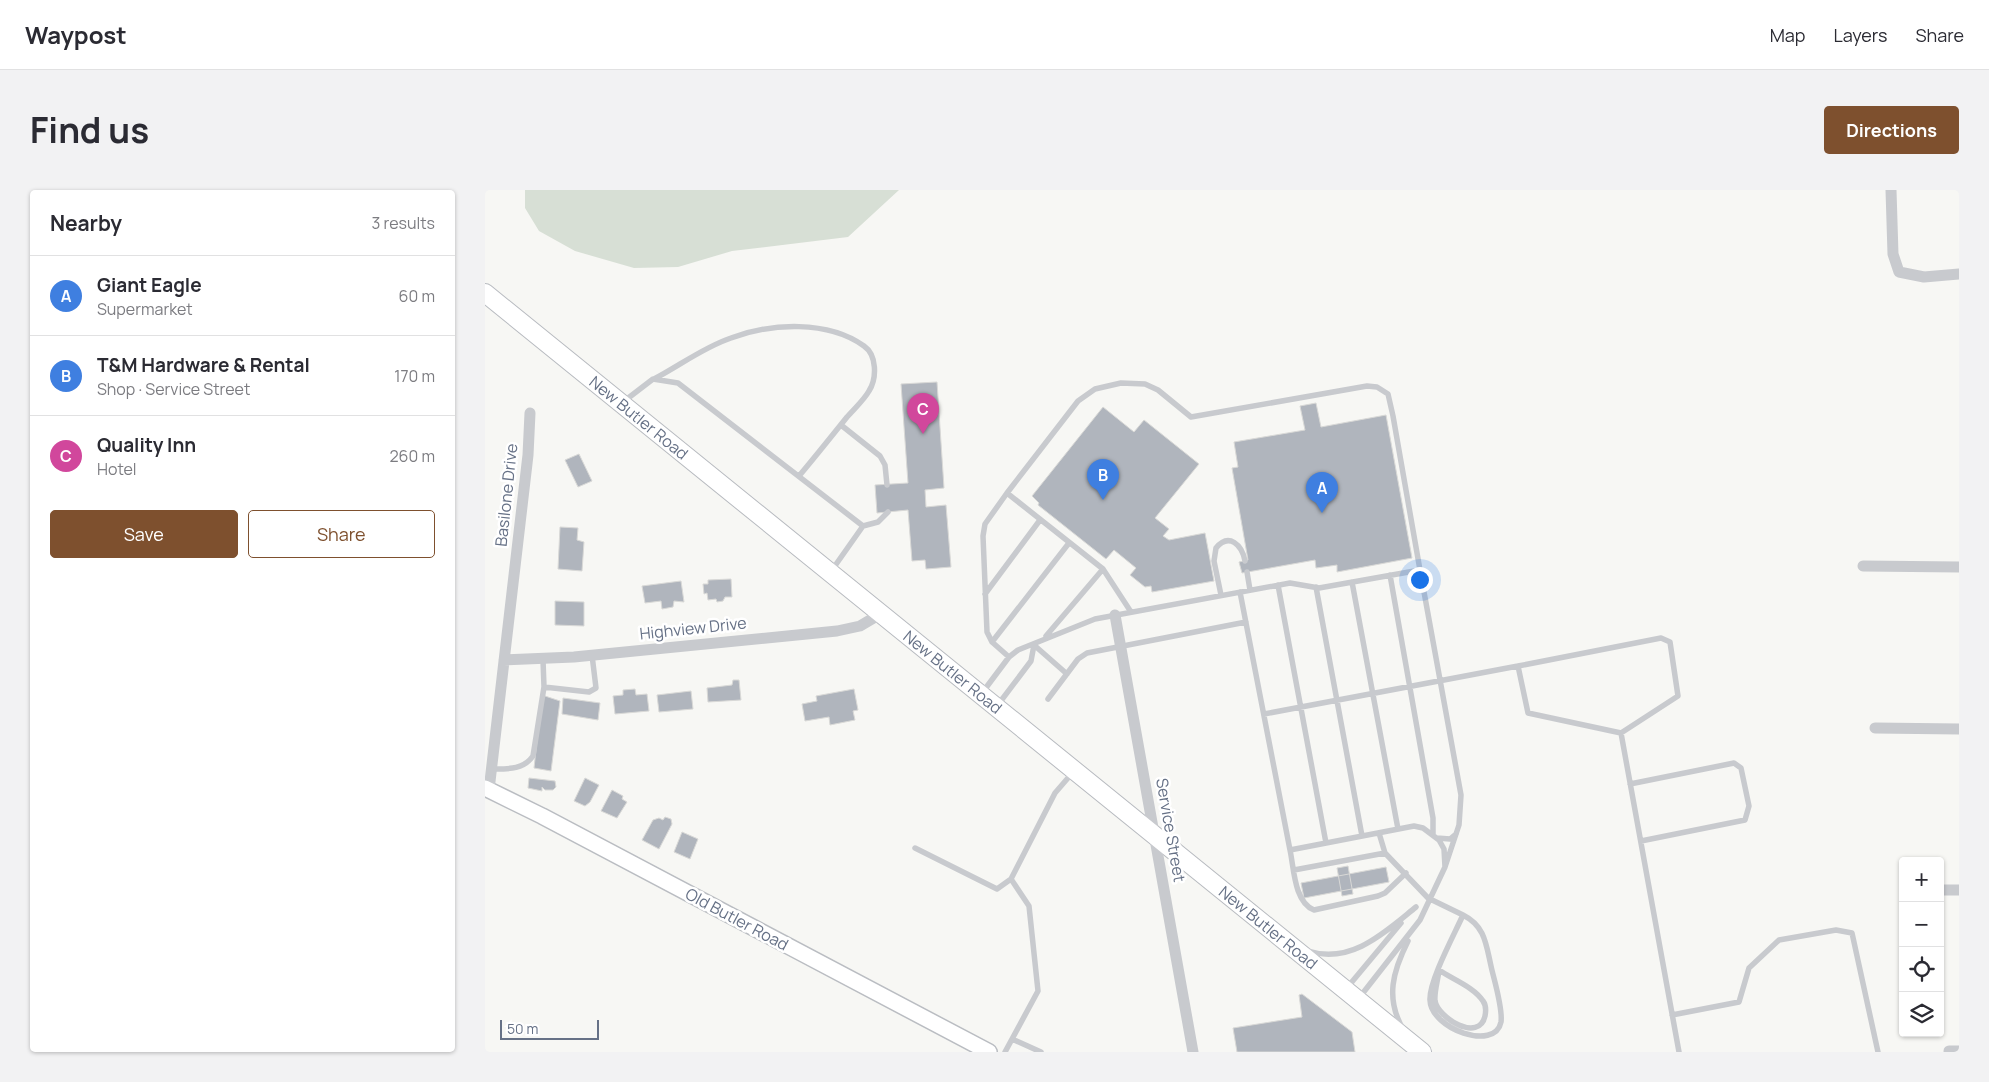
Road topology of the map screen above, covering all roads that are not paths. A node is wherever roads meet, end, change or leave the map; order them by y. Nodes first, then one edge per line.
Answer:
1 (1891, 190) edge
2 (1959, 274) edge
3 (485, 294) edge
4 (653, 379) junction
5 (621, 404) junction
6 (530, 413) dead end
7 (841, 425) junction
8 (799, 476) junction
9 (887, 484) dead end
10 (1007, 493) junction
11 (888, 512) dead end
12 (1041, 520) junction
13 (863, 526) junction
14 (1069, 543) junction
15 (1245, 561) dead end
16 (1863, 566) dead end
17 (1959, 567) edge
18 (1103, 569) junction
19 (1420, 570) junction
20 (831, 572) junction
21 (1247, 572) dead end
22 (1390, 575) junction
23 (1353, 582) junction
24 (1278, 585) junction
25 (1316, 587) junction
26 (1250, 590) junction
27 (1240, 592) junction
28 (985, 594) junction
29 (1221, 595) junction
30 (1131, 612) junction
31 (882, 613) junction
32 (1115, 615) junction
33 (1246, 622) junction
34 (1045, 638) junction
35 (992, 642) junction
36 (1034, 645) junction
37 (1120, 646) junction
38 (593, 655) junction
39 (1009, 657) junction
40 (504, 660) junction
41 (543, 660) junction
42 (1518, 666) junction
43 (1067, 674) junction
44 (1440, 680) junction
45 (1409, 686) junction
46 (544, 687) junction
47 (1372, 693) junction
48 (981, 694) junction
49 (1048, 699) dead end
50 (1337, 700) junction
51 (997, 706) junction
52 (1300, 707) junction
53 (1264, 714) junction
54 (1875, 728) dead end
55 (1959, 729) edge
56 (1621, 733) junction
57 (492, 768) junction
58 (1075, 770) junction
59 (1630, 784) junction
60 (487, 789) edge
61 (1398, 829) junction
62 (1457, 832) junction
63 (1379, 833) junction
64 (1155, 834) junction
65 (1362, 836) junction
66 (1435, 836) junction
67 (1641, 841) junction
68 (1326, 843) junction
69 (915, 848) dead end
70 (1290, 850) junction
71 (1385, 853) junction
72 (1445, 868) junction
73 (1294, 870) junction
74 (1406, 873) junction
75 (1011, 879) junction
76 (1944, 890) edge
77 (1959, 890) edge
78 (1429, 898) junction
79 (1416, 907) junction
80 (1463, 915) junction
81 (1415, 926) junction
82 (1285, 940) junction
83 (1439, 970) junction
84 (1352, 995) junction
85 (1672, 1016) junction
86 (1012, 1039) junction
87 (1421, 1051) edge
88 (989, 1052) edge
89 (1005, 1052) edge
90 (1041, 1052) edge
91 (1193, 1052) edge
92 (1679, 1052) edge
93 (1878, 1052) edge

1 - 2 street
3 - 5 main road, New Butler Road
4 - 5 lane
4 - 7 lane
4 - 8 lane
5 - 20 main road, New Butler Road
6 - 40 street, Basilone Drive
7 - 8 lane
7 - 9 lane
8 - 13 lane
10 - 12 lane
10 - 19 lane
10 - 28 lane
11 - 13 lane
12 - 14 lane
12 - 28 lane
13 - 20 lane
14 - 18 lane
14 - 35 lane
15 - 29 lane
16 - 17 street
18 - 30 lane
18 - 34 lane
19 - 22 lane
19 - 44 lane
20 - 31 main road, New Butler Road
21 - 26 lane
22 - 23 lane
22 - 45 lane
23 - 25 lane
23 - 47 lane
24 - 25 lane
24 - 26 lane
24 - 52 lane
25 - 50 lane
26 - 27 lane
27 - 29 lane
27 - 33 lane
28 - 35 lane
29 - 30 lane
30 - 32 lane
31 - 38 street, Highview Drive
31 - 48 main road, New Butler Road
32 - 34 lane
32 - 37 street, Service Street
33 - 37 lane
33 - 53 lane
34 - 36 lane
35 - 39 lane
36 - 39 lane
36 - 43 lane
36 - 51 lane
37 - 43 lane
37 - 64 street, Service Street
38 - 41 street, Highview Drive
38 - 46 lane
39 - 48 lane
40 - 41 street, Highview Drive
40 - 57 street, Basilone Drive
41 - 46 lane
42 - 44 lane
42 - 56 lane
42 - 56 lane
43 - 49 lane
44 - 45 lane
44 - 62 lane
45 - 47 lane
45 - 66 lane
46 - 57 lane
47 - 50 lane
47 - 61 lane
48 - 51 main road, New Butler Road
50 - 52 lane
50 - 65 lane
51 - 58 main road, New Butler Road
52 - 53 lane
52 - 68 lane
53 - 70 lane
54 - 55 street
56 - 59 lane
57 - 60 street, Basilone Drive
58 - 64 main road, New Butler Road
58 - 75 lane
59 - 67 lane
59 - 67 lane
60 - 88 street, Old Butler Road
61 - 63 lane
61 - 66 lane
62 - 66 lane
62 - 72 lane
63 - 65 lane
63 - 71 lane
64 - 82 main road, New Butler Road
64 - 91 street, Service Street
65 - 68 lane
66 - 72 lane
67 - 85 lane
68 - 70 lane
69 - 75 lane
70 - 73 lane
71 - 73 lane
71 - 74 lane
72 - 78 lane
73 - 74 lane
74 - 78 lane
75 - 86 lane
76 - 77 street
78 - 79 lane
78 - 80 lane
78 - 81 lane
79 - 82 lane
79 - 84 lane
80 - 83 lane
80 - 83 lane
81 - 84 lane
81 - 87 lane
82 - 84 main road, New Butler Road
83 - 83 lane
84 - 87 main road, New Butler Road
85 - 92 lane
85 - 93 lane
86 - 89 lane
86 - 90 lane

